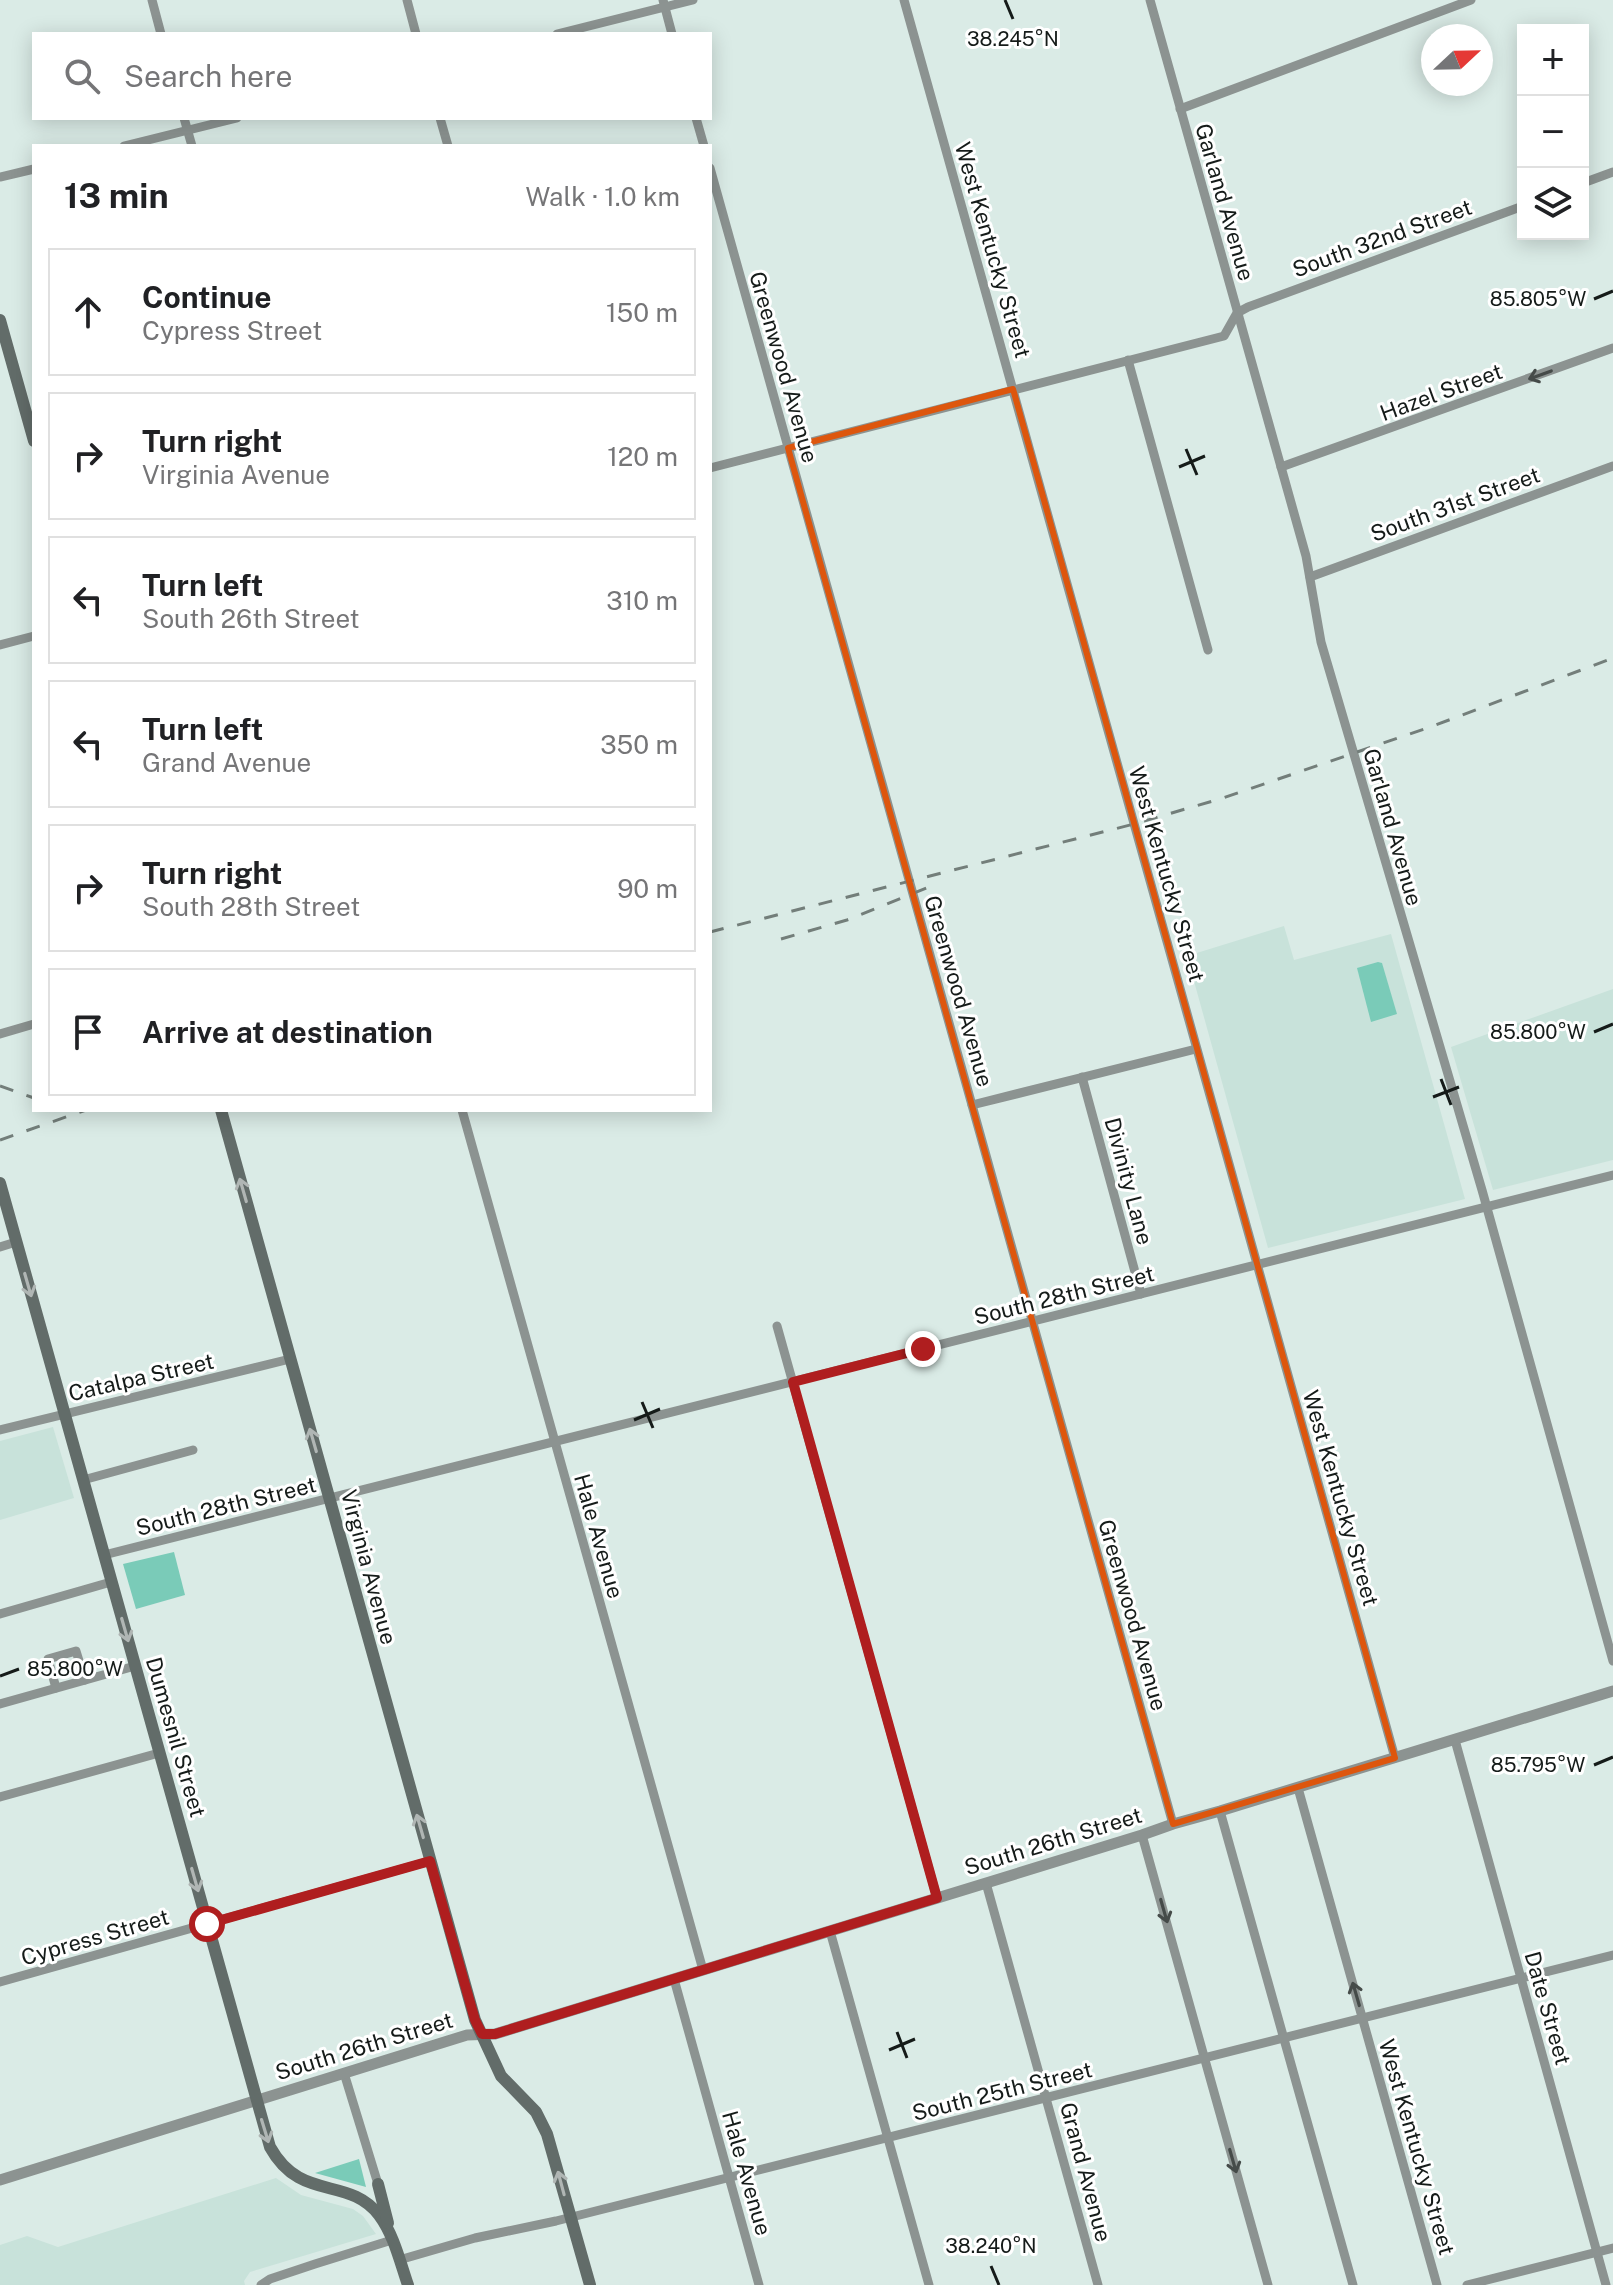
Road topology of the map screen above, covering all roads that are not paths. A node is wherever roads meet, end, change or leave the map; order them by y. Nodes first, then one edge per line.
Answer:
1 (152, 0) edge
2 (407, 0) edge
3 (693, 0) edge
4 (904, 0) edge
5 (1150, 0) edge
6 (1471, 0) edge
7 (664, 4) edge
8 (160, 32) edge
9 (415, 32) edge
10 (564, 32) edge
11 (671, 32) edge
12 (1180, 109) junction
13 (184, 120) edge
14 (229, 120) edge
15 (441, 120) edge
16 (697, 120) edge
17 (187, 130) junction
18 (132, 144) edge
19 (191, 144) edge
20 (447, 144) edge
21 (703, 144) edge
22 (32, 169) edge
23 (1613, 172) edge
24 (712, 175) edge
25 (0, 177) edge
26 (1589, 181) edge
27 (1517, 208) edge
28 (1237, 313) junction
29 (0, 320) edge
30 (1613, 348) edge
31 (1128, 360) junction
32 (1013, 389) junction
33 (32, 434) edge
34 (788, 448) junction
35 (1613, 466) edge
36 (712, 467) edge
37 (1281, 467) junction
38 (1310, 577) junction
39 (32, 637) edge
40 (0, 645) edge
41 (1208, 650) dead end
42 (32, 1025) edge
43 (0, 1034) edge
44 (1196, 1049) junction
45 (1082, 1077) junction
46 (972, 1105) junction
47 (222, 1112) edge
48 (463, 1112) edge
49 (1613, 1175) edge
50 (0, 1183) edge
51 (1487, 1207) junction
52 (16, 1242) junction
53 (0, 1247) edge
54 (1257, 1265) junction
55 (1141, 1294) junction
56 (1032, 1321) junction
57 (777, 1326) dead end
58 (290, 1359) junction
59 (793, 1382) junction
60 (65, 1414) junction
61 (0, 1430) edge
62 (554, 1442) junction
63 (193, 1450) dead end
64 (83, 1480) junction
65 (329, 1498) junction
66 (104, 1555) junction
67 (111, 1582) junction
68 (0, 1614) edge
69 (1613, 1661) edge
70 (135, 1666) junction
71 (85, 1680) junction
72 (56, 1688) junction
73 (1613, 1691) edge
74 (0, 1704) edge
75 (1455, 1740) junction
76 (159, 1753) junction
77 (1395, 1758) junction
78 (1298, 1788) junction
79 (0, 1797) edge
80 (1220, 1811) junction
81 (1173, 1824) junction
82 (1142, 1835) junction
83 (430, 1861) junction
84 (986, 1883) junction
85 (937, 1898) junction
86 (207, 1924) junction
87 (830, 1931) junction
88 (1613, 1955) edge
89 (703, 1970) junction
90 (674, 1979) junction
91 (1521, 1979) junction
92 (0, 1982) edge
93 (1363, 2019) junction
94 (482, 2034) junction
95 (1284, 2038) junction
96 (1205, 2058) junction
97 (344, 2073) junction
98 (1046, 2098) junction
99 (257, 2100) junction
100 (888, 2138) junction
101 (729, 2178) junction
102 (0, 2180) edge
103 (378, 2184) joint
104 (571, 2218) junction
105 (392, 2240) junction
106 (1613, 2248) edge
107 (1598, 2252) junction
108 (399, 2260) junction
109 (261, 2285) edge
110 (408, 2285) edge
111 (590, 2285) edge
112 (759, 2285) edge
113 (929, 2285) edge
114 (1098, 2285) edge
115 (1268, 2285) edge
116 (1353, 2285) edge
117 (1437, 2285) edge
118 (1467, 2285) edge
119 (1606, 2285) edge

1 - 8 street
2 - 9 street
3 - 7 street
4 - 32 street, West Kentucky Street
5 - 12 street, Garland Avenue
6 - 12 street
7 - 10 street
7 - 11 street
12 - 28 street, Garland Avenue
13 - 17 street
14 - 17 street
15 - 20 street
16 - 21 street
17 - 18 street
17 - 19 street
22 - 25 street
23 - 26 street
24 - 34 street, Greenwood Avenue
27 - 28 street, South 32nd Street
28 - 31 street, South 32nd Street
28 - 37 street, Garland Avenue
29 - 33 main road
30 -> 37 street, Hazel Street
31 - 32 street, South 32nd Street
31 - 41 street
32 - 34 street, South 32nd Street
32 - 44 street, West Kentucky Street
34 - 36 street, South 32nd Street
34 - 46 street, Greenwood Avenue
35 - 38 street, South 31st Street
37 - 38 street, Garland Avenue
38 - 51 street, Garland Avenue
39 - 40 street
42 - 43 street
44 - 45 street
44 - 54 street, West Kentucky Street
45 - 46 street
45 - 55 street, Divinity Lane
46 - 56 street, Greenwood Avenue
58 -> 47 main road, Virginia Avenue
48 - 62 street, Hale Avenue
49 - 51 street, South 28th Street
50 - 52 main road, Dumesnil Street
51 - 54 street, South 28th Street
51 - 69 street, Garland Avenue
52 - 53 street
52 -> 60 main road, Dumesnil Street
54 - 55 street, South 28th Street
54 - 77 street, West Kentucky Street
55 - 56 street, South 28th Street
56 - 59 street, South 28th Street
56 - 81 street, Greenwood Avenue
57 - 59 street
58 - 60 street, Catalpa Street
65 -> 58 main road, Virginia Avenue
59 - 62 street, South 28th Street
59 - 85 street
60 - 61 street, Catalpa Street
60 - 64 main road, Dumesnil Street
62 - 65 street, South 28th Street
62 - 89 street, Hale Avenue
63 - 64 street
64 - 66 main road, Dumesnil Street
65 - 66 street, South 28th Street
83 -> 65 main road, Virginia Avenue
66 - 67 main road, Dumesnil Street
67 - 68 street
67 -> 70 main road, Dumesnil Street
70 - 71 street
70 - 76 main road, Dumesnil Street
71 - 72 street
71 - 72 street
72 - 74 street
73 - 75 street, South 26th Street
75 - 77 street, South 26th Street
75 - 91 street, Date Street
76 - 79 street
76 -> 86 main road, Dumesnil Street
77 - 78 street, South 26th Street
78 - 80 street, South 26th Street
93 -> 78 street, West Kentucky Street
80 - 81 street, South 26th Street
80 - 95 street
81 - 82 street, South 26th Street
82 - 84 street, South 26th Street
82 -> 96 street
83 - 86 street, Cypress Street
83 - 94 main road, Virginia Avenue
84 - 85 street, South 26th Street
84 - 98 street, Grand Avenue
85 - 87 street, South 26th Street
86 - 92 street, Cypress Street
86 - 99 main road, Dumesnil Street
87 - 89 street, South 26th Street
87 - 100 street
88 - 91 street, South 25th Street
89 - 90 street, South 26th Street
90 - 94 street, South 26th Street
90 - 101 street, Hale Avenue
91 - 93 street, South 25th Street
91 - 107 street, Date Street
93 - 95 street, South 25th Street
93 - 117 street, West Kentucky Street
94 - 97 street, South 26th Street
104 -> 94 main road, Virginia Avenue
95 - 96 street, South 25th Street
95 - 116 street
96 - 98 street, South 25th Street
96 -> 115 street
97 - 99 street, South 26th Street
97 - 103 street, Dumesnil Street
98 - 100 street, South 25th Street
98 - 114 street, Grand Avenue
99 - 102 street, South 26th Street
99 -> 105 main road, Dumesnil Street
100 - 101 street, South 25th Street
100 - 113 street
101 - 104 street, South 25th Street
101 - 112 street, Hale Avenue
103 - 105 main road, Dumesnil Street
104 - 108 street, South 25th Street
104 - 111 main road, Virginia Avenue
105 - 108 main road, Dumesnil Street
105 - 109 street
106 - 107 street
107 - 118 street
107 - 119 street, Date Street
108 - 110 main road, Dumesnil Street

